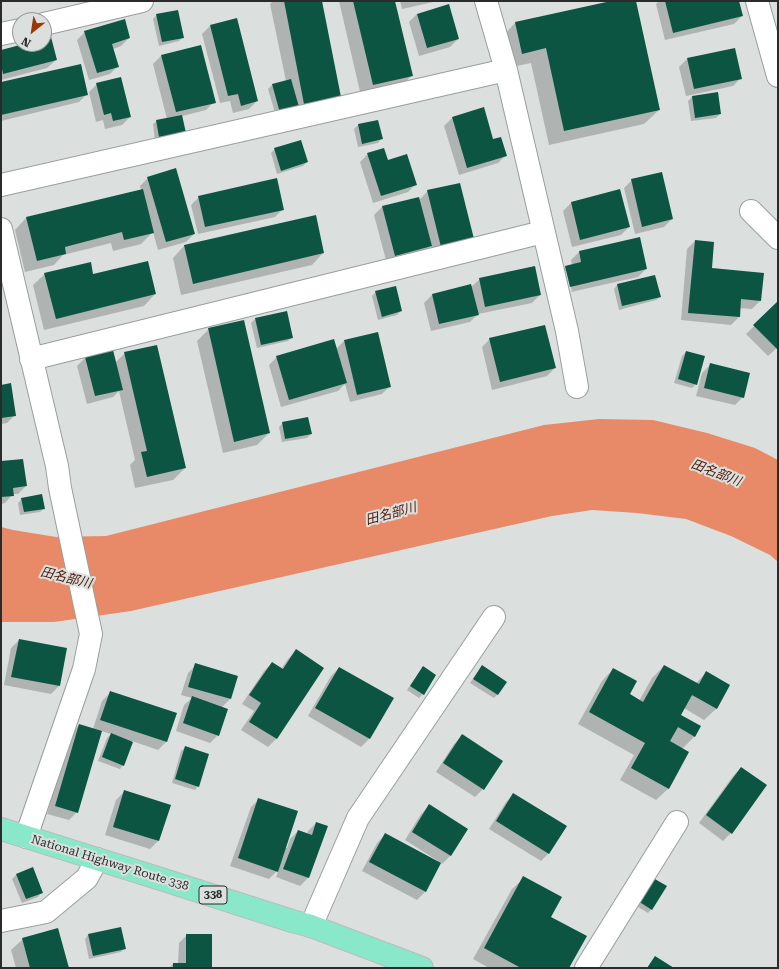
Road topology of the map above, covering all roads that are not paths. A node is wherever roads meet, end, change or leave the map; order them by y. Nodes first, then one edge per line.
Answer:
1 (142, 1) edge
2 (486, 1) edge
3 (757, 1) edge
4 (52, 22) edge
5 (12, 32) edge
6 (1, 34) edge
7 (506, 70) junction
8 (778, 76) edge
9 (1, 185) edge
10 (751, 211) dead end
11 (1, 229) edge
12 (543, 232) junction
13 (778, 238) edge
14 (31, 359) junction
15 (577, 386) dead end
16 (494, 617) dead end
17 (677, 822) dead end
18 (1, 829) edge
19 (26, 837) junction
20 (97, 859) junction
21 (1, 921) edge
22 (311, 926) junction
23 (422, 968) edge
24 (586, 968) edge

1 - 4 street
2 - 7 street
3 - 8 street
5 - 6 street
7 - 9 street
7 - 12 street
10 - 13 street
11 - 14 street
12 - 14 street
12 - 15 street
14 - 19 street
16 - 22 street
17 - 24 street
18 - 19 highway, National Highway Route 338 / 338
19 - 20 highway, National Highway Route 338 / 338
20 - 21 street
20 - 22 highway, National Highway Route 338 / 338
22 - 23 highway, National Highway Route 338 / 338

